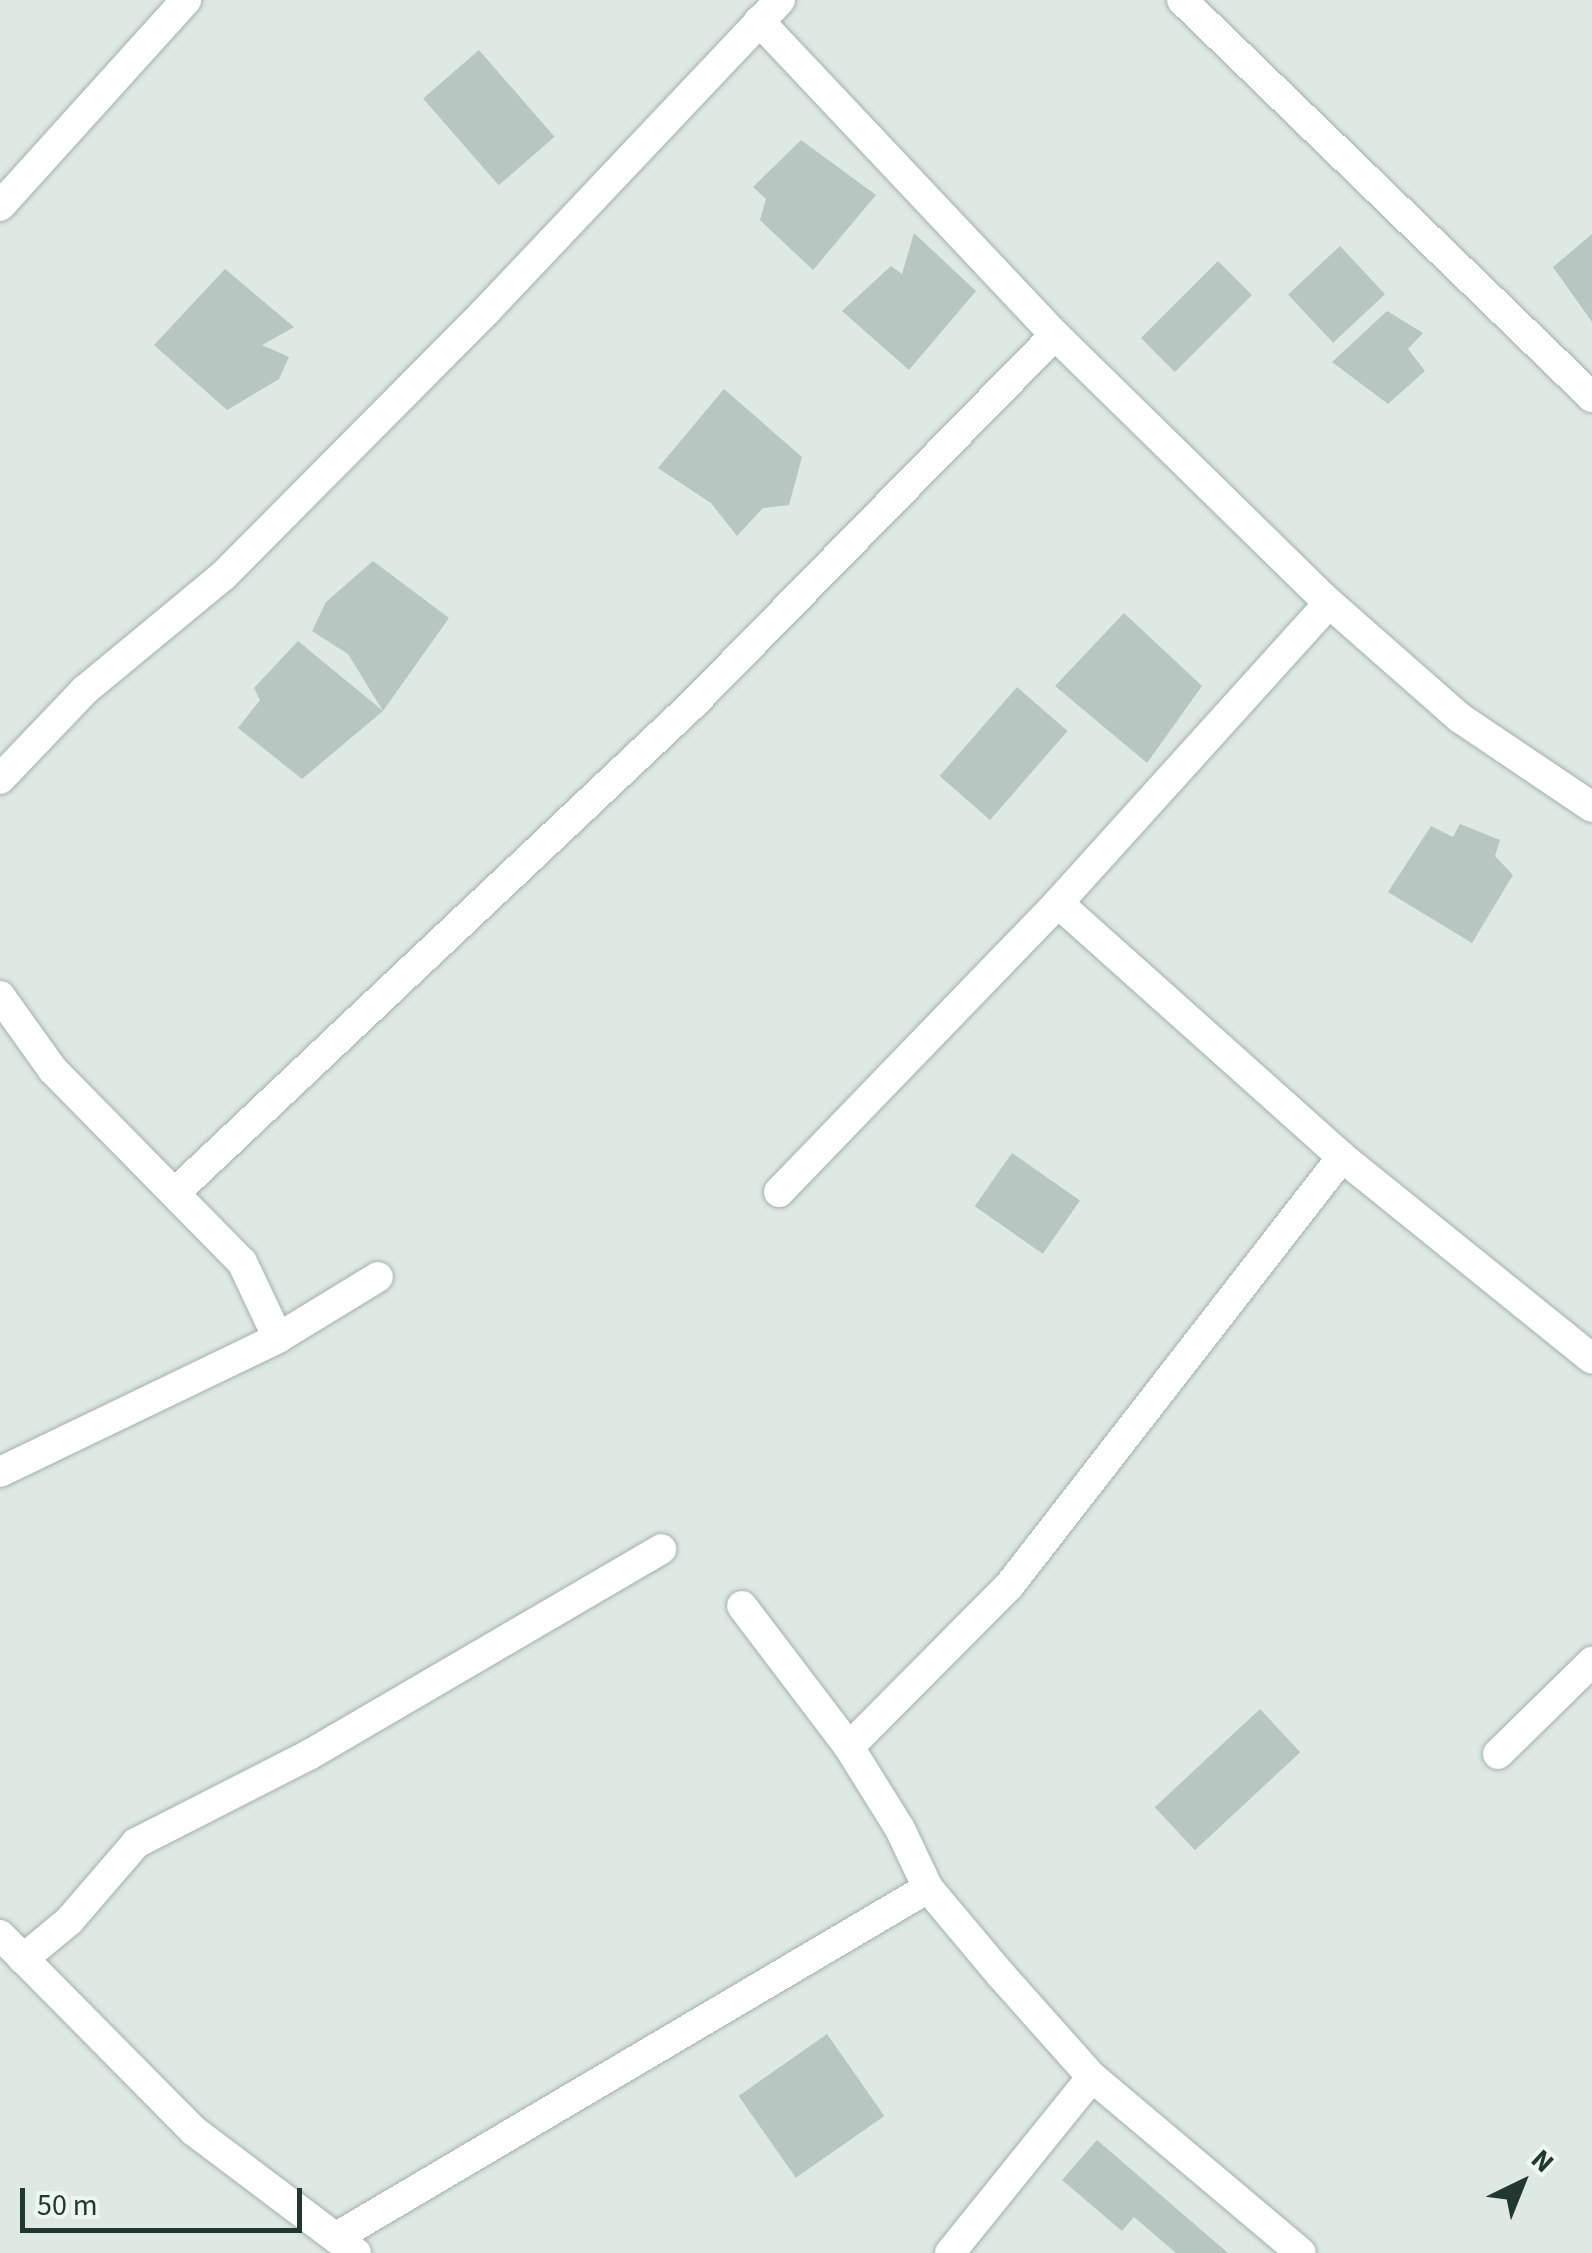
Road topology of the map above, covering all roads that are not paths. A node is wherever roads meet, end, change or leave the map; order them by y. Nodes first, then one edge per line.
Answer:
1 (186, 0) edge
2 (1182, 0) edge
3 (770, 11) edge
4 (0, 206) edge
5 (1056, 334) junction
6 (1592, 397) edge
7 (1329, 602) junction
8 (0, 779) edge
9 (1592, 807) edge
10 (1058, 903) junction
11 (4, 1013) edge
12 (1342, 1157) junction
13 (178, 1190) junction
14 (779, 1192) dead end
15 (378, 1277) dead end
16 (278, 1338) junction
17 (1592, 1360) edge
18 (0, 1472) edge
19 (661, 1548) dead end
20 (742, 1606) dead end
21 (1592, 1662) edge
22 (848, 1747) junction
23 (1498, 1754) dead end
24 (928, 1888) junction
25 (0, 1936) edge
26 (23, 1959) junction
27 (1092, 2077) junction
28 (348, 2244) edge
29 (950, 2253) edge
30 (1302, 2253) edge

1 - 4 street
2 - 6 street
3 - 5 street
3 - 8 street
5 - 7 street
5 - 13 street
7 - 9 street
7 - 10 street
10 - 12 street
10 - 14 street
11 - 13 street
12 - 17 street
12 - 22 street
13 - 16 street
15 - 16 street
16 - 18 street
19 - 26 street
20 - 22 street
21 - 23 street
22 - 24 street
24 - 27 street
24 - 28 street
25 - 26 street
26 - 28 street
27 - 29 street
27 - 30 street

